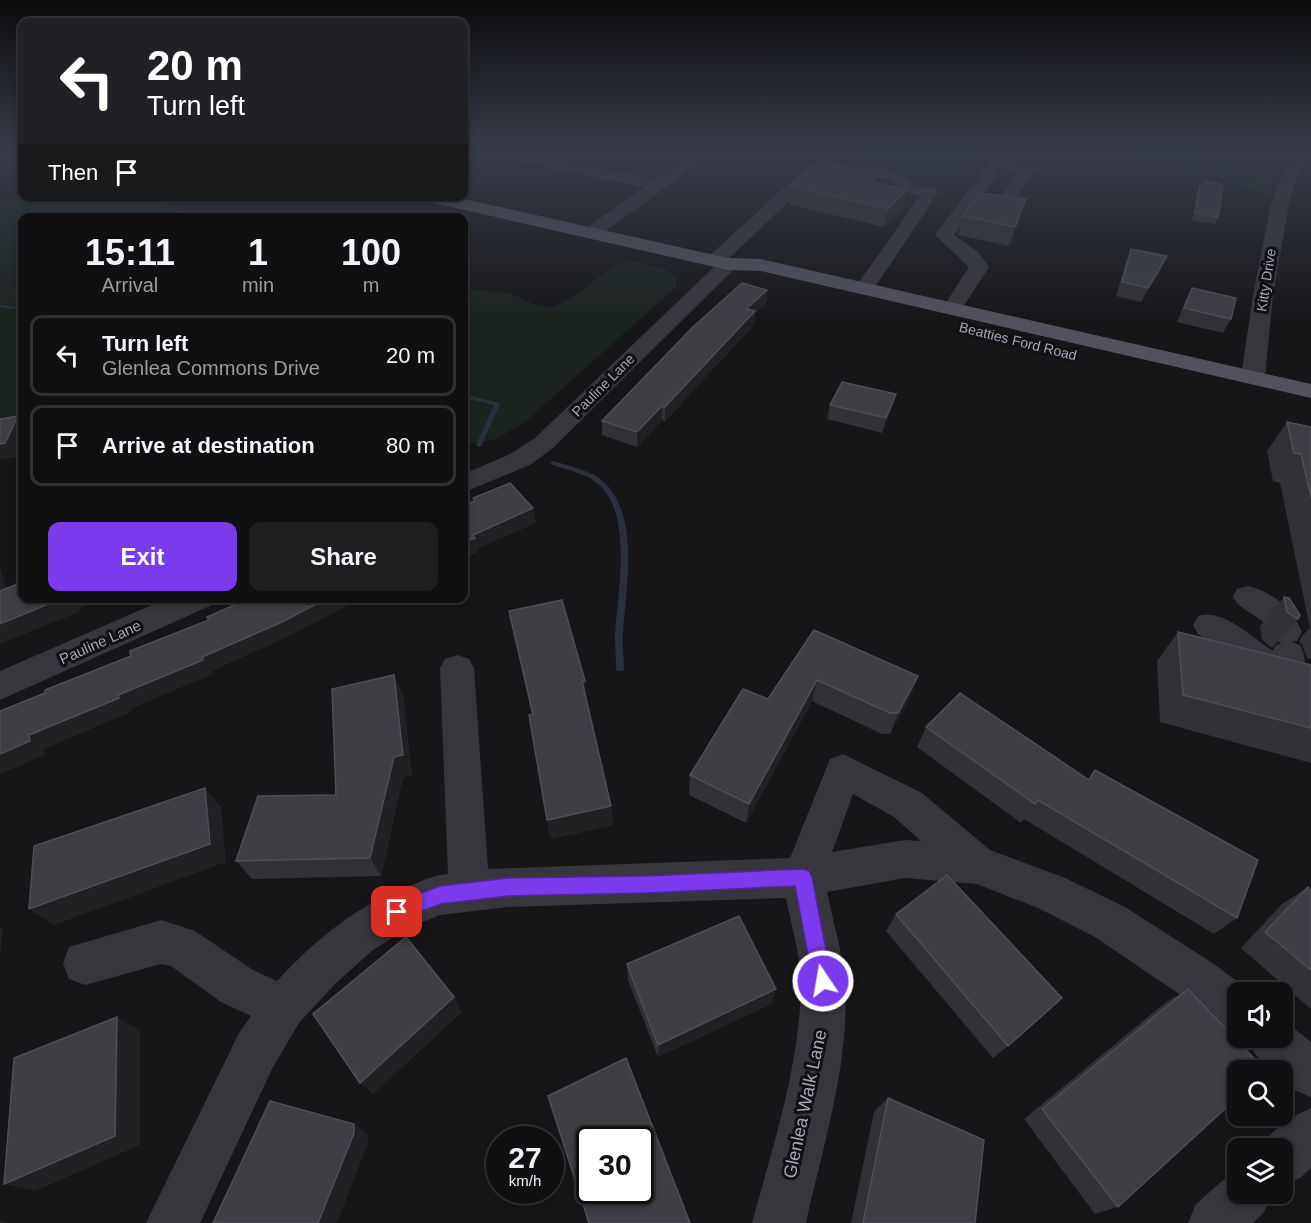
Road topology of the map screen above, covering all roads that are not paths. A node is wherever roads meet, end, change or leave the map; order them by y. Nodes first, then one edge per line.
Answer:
1 (486, 209) edge
2 (625, 209) edge
3 (774, 209) edge
4 (918, 209) edge
5 (963, 209) edge
6 (1279, 209) edge
7 (592, 232) junction
8 (721, 263) junction
9 (864, 288) junction
10 (952, 309) junction
11 (1253, 377) junction
12 (1311, 391) edge
13 (1311, 411) edge
14 (468, 482) edge
15 (1248, 597) dead end
16 (189, 603) edge
17 (1209, 625) dead end
18 (457, 668) dead end
19 (0, 686) edge
20 (977, 865) junction
21 (803, 877) junction
22 (469, 892) junction
23 (85, 963) dead end
24 (1227, 1002) edge
25 (283, 1007) junction
26 (1282, 1048) edge
27 (1311, 1073) edge
28 (1311, 1133) edge
29 (1293, 1150) edge
30 (1235, 1204) edge
31 (173, 1223) edge
32 (779, 1223) edge
33 (1215, 1223) edge

1 - 7 main road, Beatties Ford Road
2 - 7 street
3 - 8 street, Pauline Lane
4 - 9 street
5 - 10 street
6 - 11 street, Kitty Drive
7 - 8 main road, Beatties Ford Road
8 - 9 main road, Beatties Ford Road
8 - 13 main road, Beatties Ford Road
8 - 14 street, Pauline Lane
9 - 10 main road, Beatties Ford Road
10 - 11 main road, Beatties Ford Road
11 - 12 main road, Beatties Ford Road
15 - 17 street
16 - 19 street, Pauline Lane
18 - 22 street
20 - 21 street
20 - 21 street
20 - 24 street
21 - 22 street
21 - 32 street, Glenlea Walk Lane
22 - 25 street
23 - 25 street
25 - 31 street
26 - 27 street
28 - 29 street
30 - 33 street

